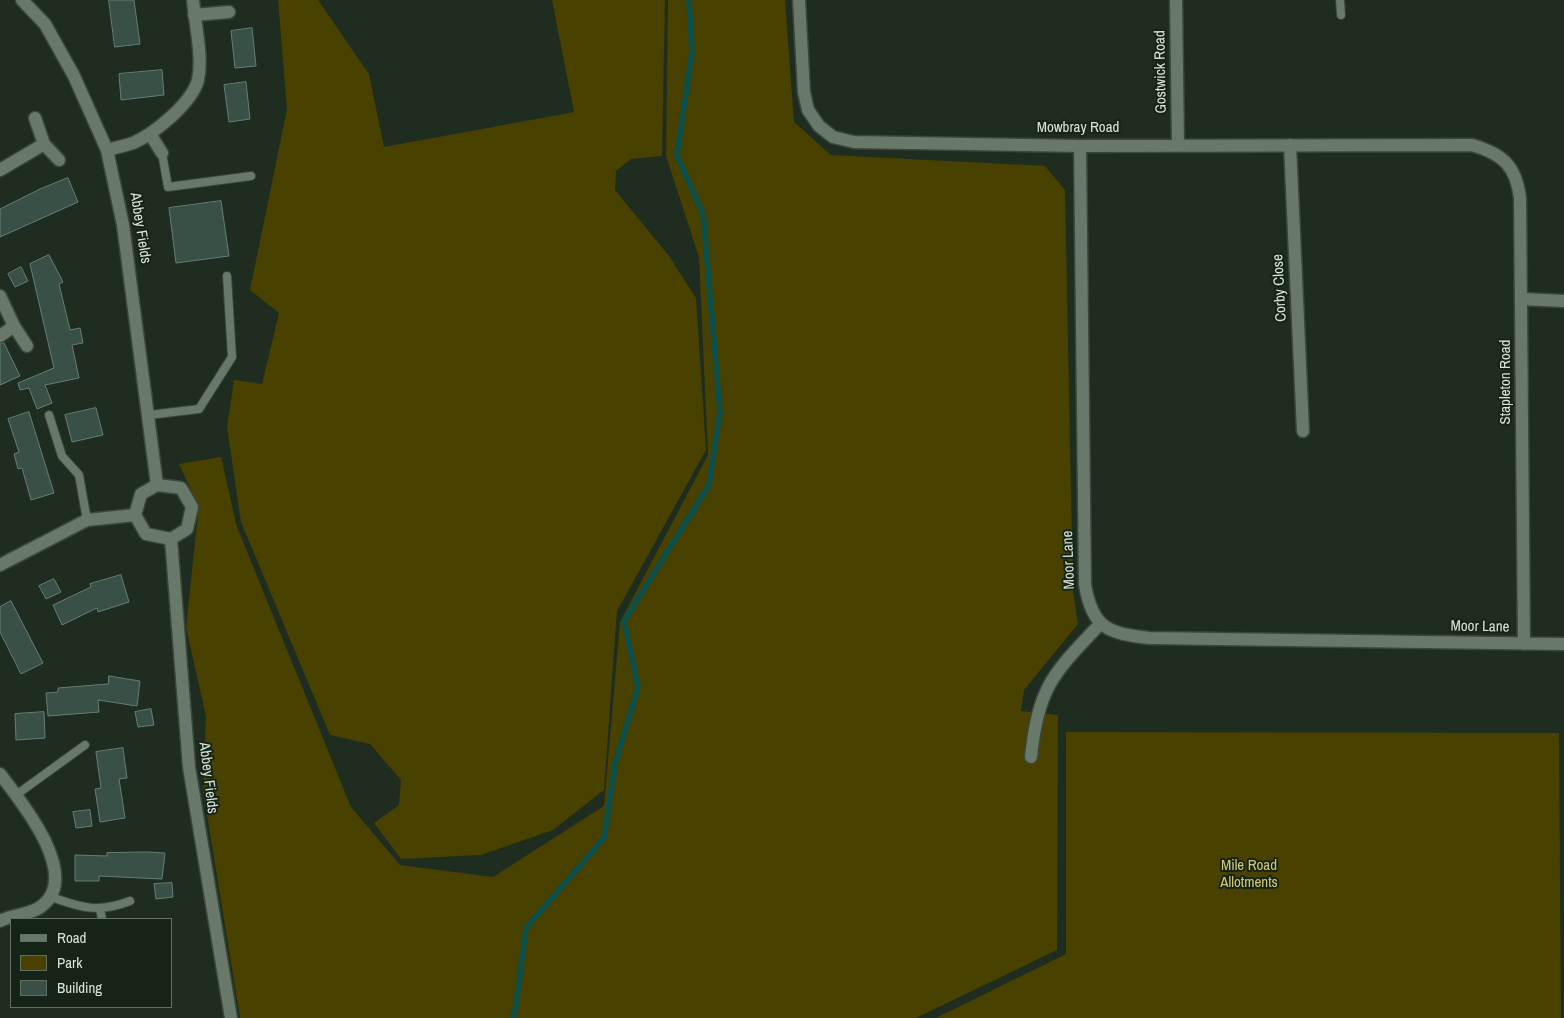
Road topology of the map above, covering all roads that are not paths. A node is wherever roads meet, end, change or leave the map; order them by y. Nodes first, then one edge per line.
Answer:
1 (22, 0) edge
2 (193, 0) edge
3 (799, 0) edge
4 (1176, 0) edge
5 (1340, 0) edge
6 (228, 12) dead end
7 (194, 15) junction
8 (1341, 15) dead end
9 (35, 118) dead end
10 (150, 134) junction
11 (44, 144) junction
12 (1178, 144) junction
13 (1290, 145) junction
14 (1472, 145) joint
15 (1080, 146) junction
16 (107, 150) junction
17 (162, 154) joint
18 (59, 160) dead end
19 (0, 170) edge
20 (251, 176) dead end
21 (227, 276) dead end
22 (0, 296) edge
23 (1522, 299) junction
24 (1564, 301) edge
25 (14, 326) junction
26 (0, 336) edge
27 (26, 346) dead end
28 (49, 415) dead end
29 (149, 415) junction
30 (1303, 431) dead end
31 (157, 485) junction
32 (135, 515) junction
33 (87, 520) junction
34 (171, 539) junction
35 (0, 565) edge
36 (1101, 623) junction
37 (1524, 644) junction
38 (1564, 644) edge
39 (85, 745) dead end
40 (1031, 757) dead end
41 (0, 774) edge
42 (16, 795) junction
43 (52, 897) junction
44 (130, 901) dead end
45 (100, 909) junction
46 (102, 918) edge
47 (0, 921) edge
48 (232, 1018) edge

1 - 16 street, Abbey Fields
2 - 7 street
3 - 15 street, Mowbray Road
4 - 12 street, Gostwick Road
5 - 8 lane
6 - 7 street
7 - 10 street
9 - 11 street
10 - 16 street
10 - 17 street
11 - 18 street
11 - 19 street
12 - 13 street, Mowbray Road
12 - 15 street, Mowbray Road
13 - 14 street, Mowbray Road
13 - 30 street, Corby Close
14 - 23 street, Stapleton Road
15 - 36 street, Moor Lane
16 - 29 street, Abbey Fields
17 - 20 lane
21 - 29 lane
22 - 25 street
23 - 24 street
23 - 37 street, Stapleton Road
25 - 26 street
25 - 27 street
28 - 33 lane
29 - 31 street, Abbey Fields
31 - 32 street
31 - 34 street
32 - 33 street
32 - 34 street
33 - 35 street
34 - 48 street, Abbey Fields
36 - 37 street, Moor Lane
36 - 40 street
37 - 38 street, Moor Lane
39 - 42 lane
41 - 42 street
42 - 43 street
43 - 45 lane
43 - 47 street
44 - 45 lane
45 - 46 lane

